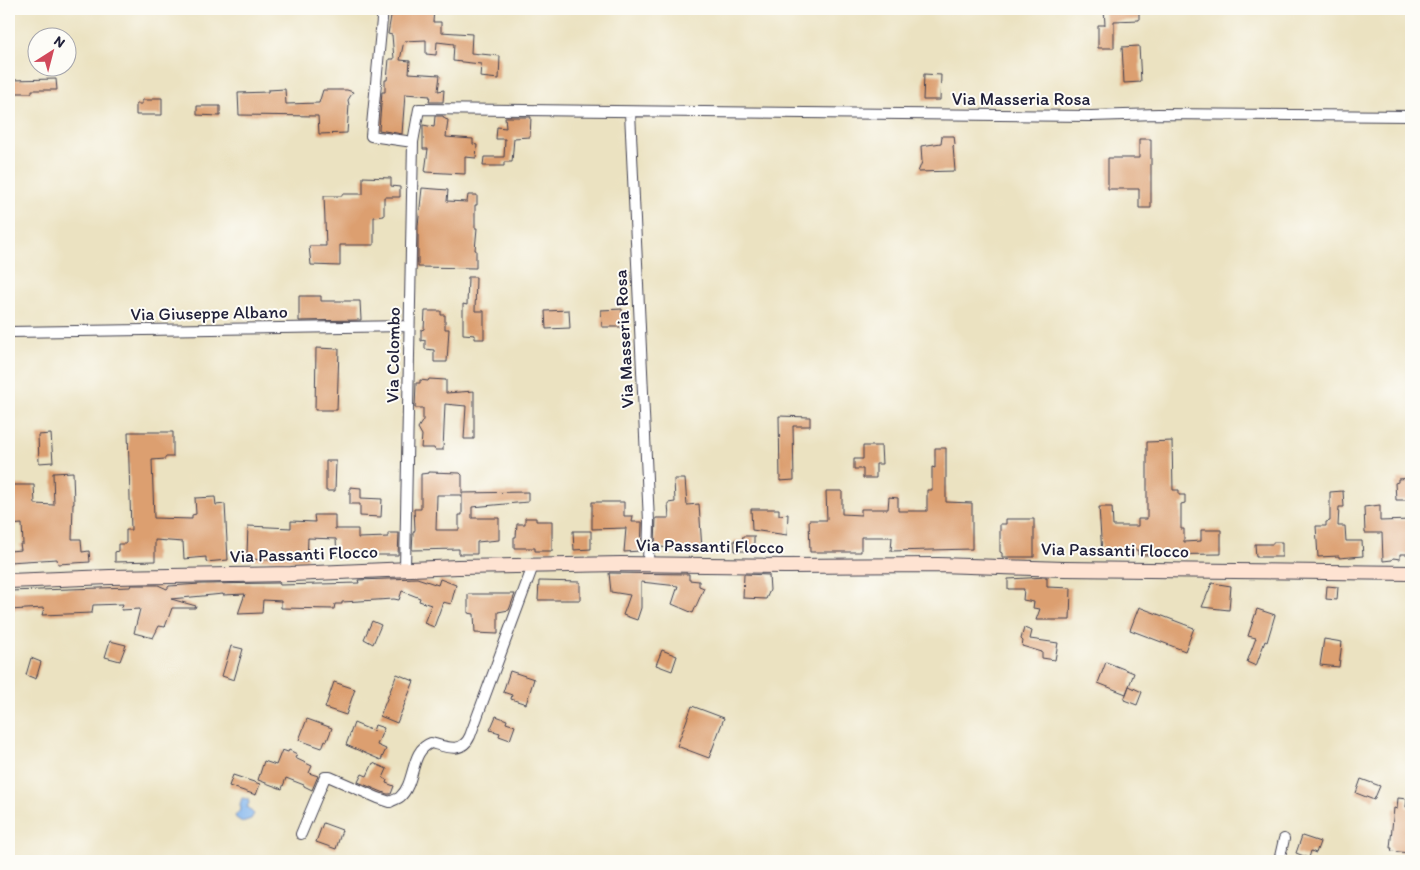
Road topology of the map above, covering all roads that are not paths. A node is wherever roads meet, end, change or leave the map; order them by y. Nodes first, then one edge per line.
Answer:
1 (383, 9) edge
2 (496, 110) joint
3 (630, 112) junction
4 (1411, 116) edge
5 (413, 142) junction
6 (410, 326) junction
7 (9, 332) edge
8 (648, 565) junction
9 (533, 566) junction
10 (405, 569) junction
11 (1411, 573) edge
12 (9, 581) edge
13 (301, 834) dead end
14 (1284, 839) dead end
15 (1279, 861) edge

1 - 5 street
2 - 3 street, Via Masseria Rosa
2 - 5 street, Via Colombo
3 - 4 street, Via Masseria Rosa
3 - 8 street, Via Masseria Rosa
5 - 6 street, Via Colombo
6 - 7 street, Via Giuseppe Albano
6 - 10 street, Via Colombo
8 - 9 main road, Via Passanti Flocco
8 - 11 main road, Via Passanti Flocco
9 - 10 main road, Via Passanti Flocco
9 - 13 street
10 - 12 main road, Via Passanti Flocco
14 - 15 street

